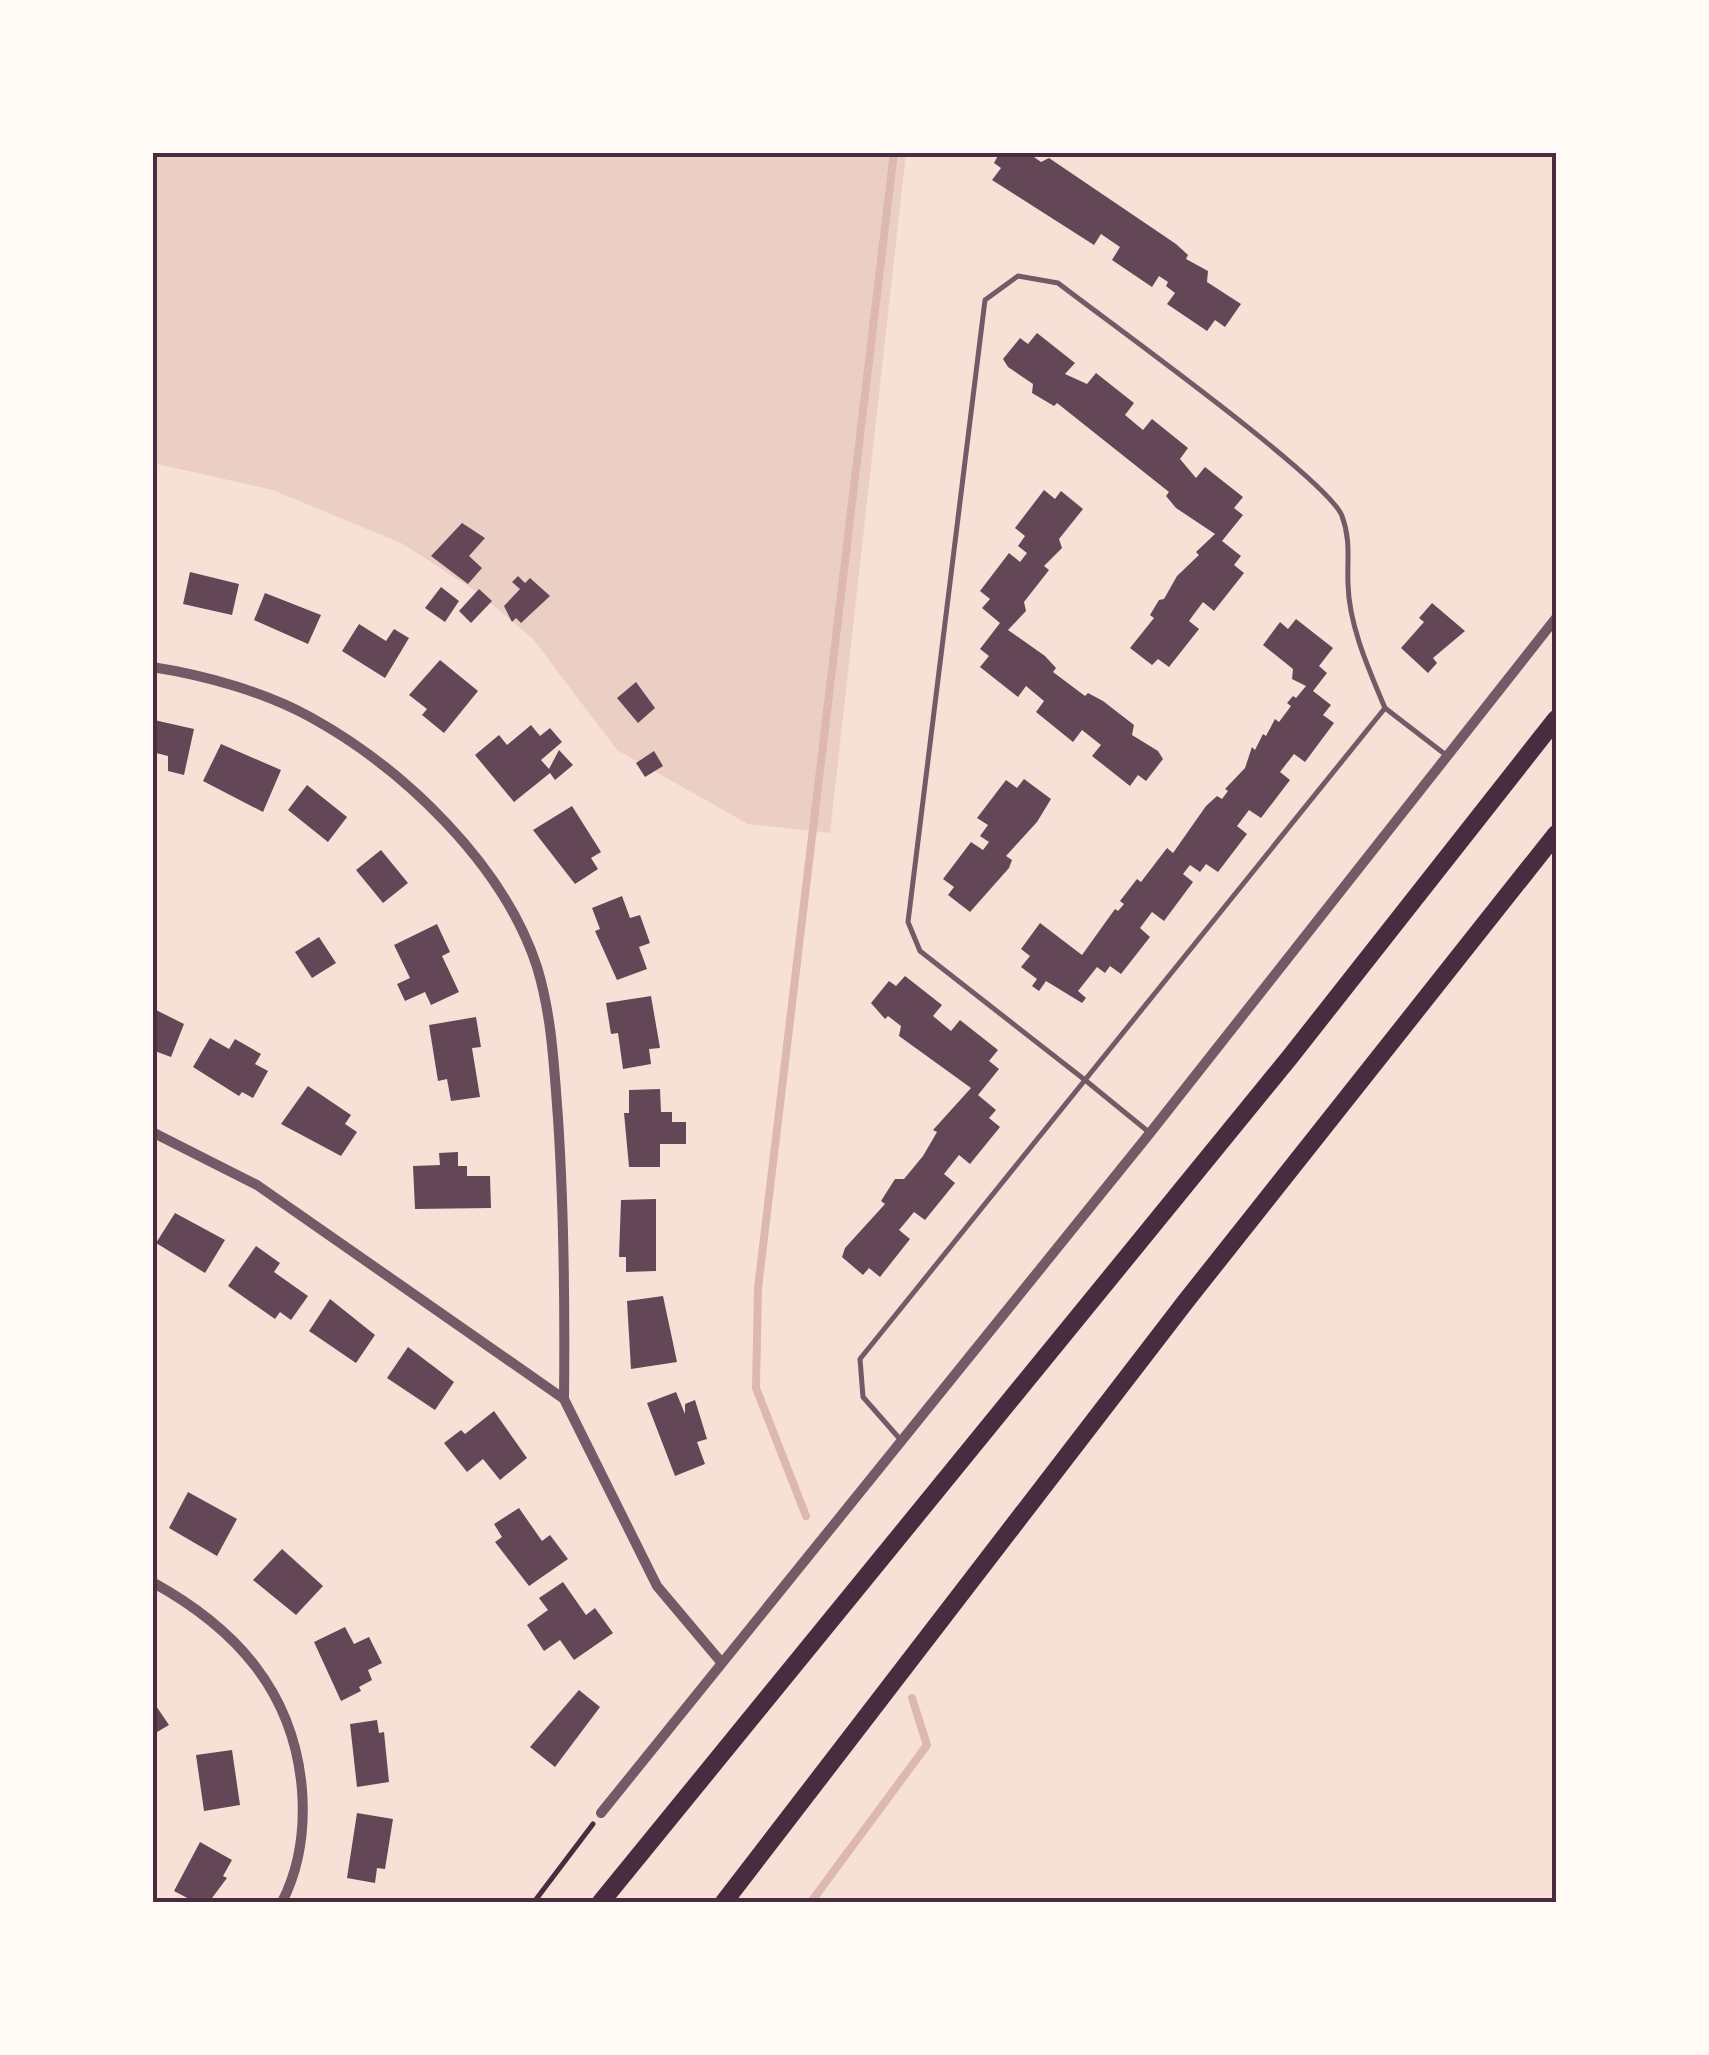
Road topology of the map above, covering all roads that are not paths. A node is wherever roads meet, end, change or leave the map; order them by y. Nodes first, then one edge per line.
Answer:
1 (1556, 618) edge
2 (152, 667) edge
3 (1385, 708) junction
4 (1556, 719) edge
5 (1448, 756) junction
6 (1556, 834) edge
7 (1085, 1080) junction
8 (152, 1132) edge
9 (1150, 1133) junction
10 (564, 1399) junction
11 (900, 1438) junction
12 (154, 1586) edge
13 (722, 1662) junction
14 (704, 1778) junction
15 (601, 1813) road end
16 (282, 1902) edge
17 (602, 1902) edge
18 (612, 1902) edge
19 (724, 1902) edge

1 - 5 street
2 - 10 street
3 - 5 lane
3 - 7 lane
3 - 7 lane
4 - 14 highway
5 - 9 street
6 - 19 highway
7 - 9 lane
7 - 11 lane
8 - 10 street
9 - 11 street
10 - 13 street
11 - 13 street
12 - 16 street
13 - 15 street
14 - 17 highway
14 - 18 highway

